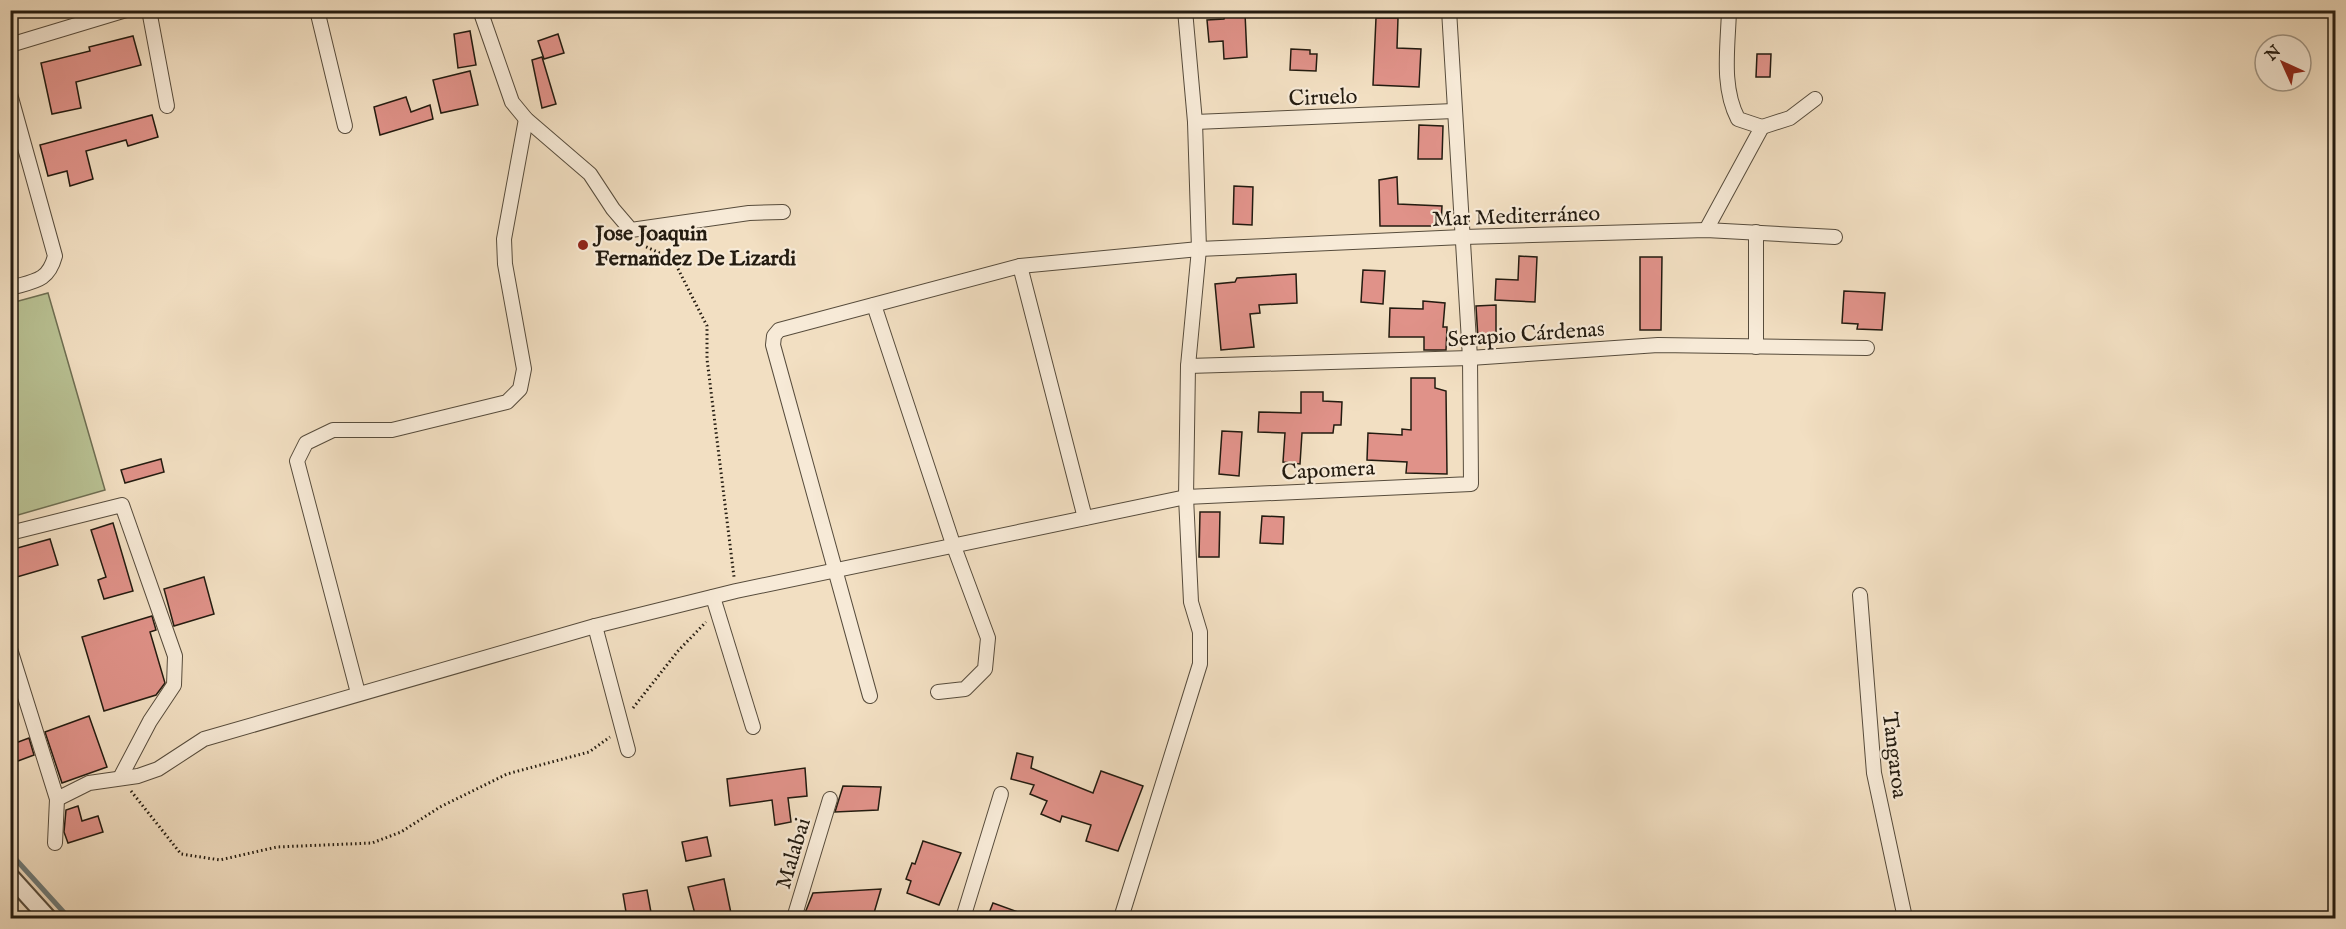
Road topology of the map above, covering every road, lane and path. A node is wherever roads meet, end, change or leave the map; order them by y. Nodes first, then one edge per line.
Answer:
1 (126, 10) edge
2 (149, 10) edge
3 (317, 10) edge
4 (480, 10) edge
5 (1185, 10) edge
6 (1449, 10) edge
7 (1729, 10) edge
8 (10, 45) edge
9 (10, 94) edge
10 (1815, 99) dead end
11 (168, 105) dead end
12 (1454, 111) junction
13 (526, 119) junction
14 (1195, 122) junction
15 (345, 126) dead end
16 (1762, 126) junction
17 (783, 212) dead end
18 (631, 230) junction
19 (1706, 230) junction
20 (1756, 232) junction
21 (1462, 237) junction
22 (1835, 237) dead end
23 (1199, 249) junction
24 (1020, 266) junction
25 (10, 288) edge
26 (874, 305) junction
27 (1756, 347) junction
28 (1867, 348) dead end
29 (1470, 358) junction
30 (1188, 366) junction
31 (1186, 497) junction
32 (1085, 518) junction
33 (10, 533) edge
34 (953, 544) junction
35 (834, 570) junction
36 (736, 591) junction
37 (1860, 596) dead end
38 (715, 603) junction
39 (595, 626) junction
40 (10, 649) edge
41 (938, 692) dead end
42 (358, 693) junction
43 (870, 696) dead end
44 (621, 723) junction
45 (753, 727) dead end
46 (628, 750) dead end
47 (120, 778) junction
48 (1001, 794) dead end
49 (830, 799) dead end
50 (57, 800) junction
51 (54, 843) dead end
52 (10, 876) edge
53 (48, 918) edge
54 (794, 918) edge
55 (963, 918) edge
56 (1121, 918) edge
57 (1905, 918) edge

1 - 8 street
2 - 11 street
3 - 15 street
4 - 13 street
5 - 14 street
6 - 12 street
7 - 16 street
9 - 25 street
10 - 16 street
12 - 14 street, Ciruelo
12 - 21 street
13 - 18 street
13 - 42 street
14 - 23 street
16 - 19 street
17 - 18 street
18 - 36 path
19 - 20 street, Mar Mediterráneo
19 - 21 street, Mar Mediterráneo
20 - 22 street, Mar Mediterráneo
20 - 27 street
21 - 23 street, Mar Mediterráneo
21 - 29 street
23 - 24 street, Mar Mediterráneo
23 - 30 street
24 - 26 street, Mar Mediterráneo
24 - 32 street
26 - 34 street
26 - 35 street, Mar Mediterráneo
27 - 28 street, Serapio Cárdenas
27 - 29 street, Serapio Cárdenas
29 - 30 street, Serapio Cárdenas
29 - 31 street, Capomera
30 - 31 street
31 - 32 street, Capomera
31 - 56 street
32 - 34 street, Capomera
33 - 47 street
34 - 35 street, Capomera
34 - 41 street
35 - 36 street, Capomera
35 - 43 street
36 - 38 street, Capomera
37 - 57 street, Tangaroa
38 - 39 street, Capomera
38 - 44 path
38 - 45 street
39 - 42 street, Capomera
39 - 44 street
40 - 50 street
42 - 47 street, Capomera
44 - 46 street
44 - 47 path
47 - 50 street, Capomera
48 - 55 street
49 - 54 street, Malabai
50 - 51 street
52 - 53 street

